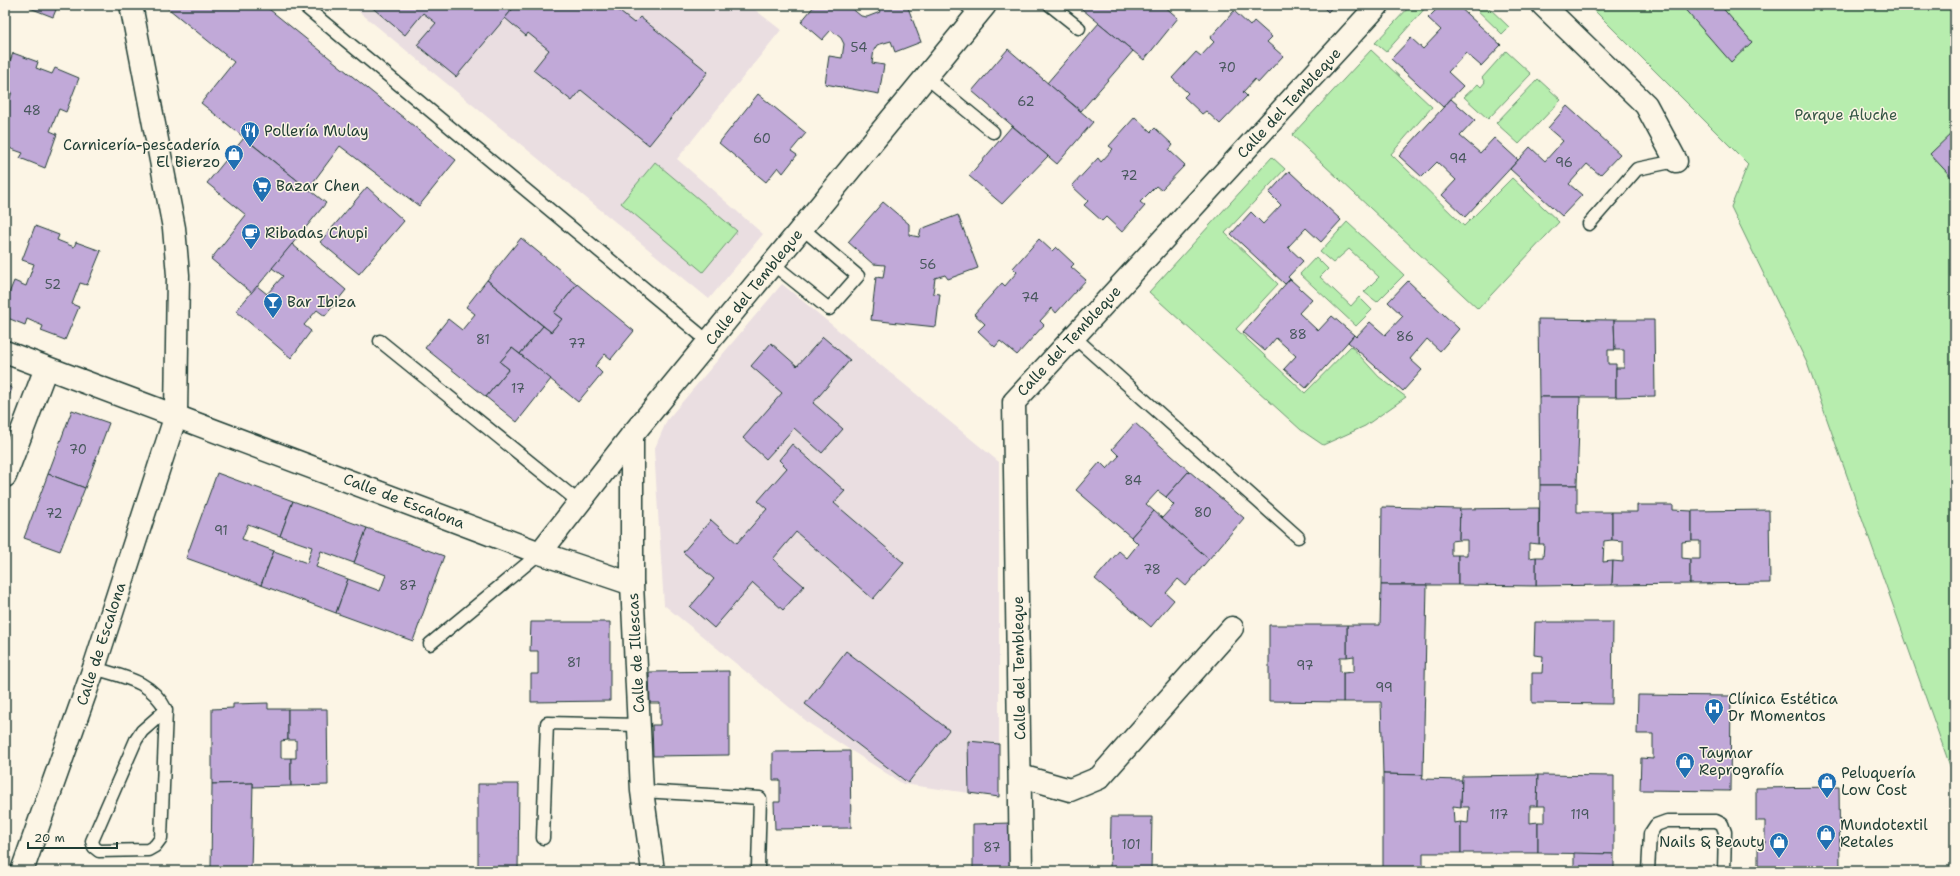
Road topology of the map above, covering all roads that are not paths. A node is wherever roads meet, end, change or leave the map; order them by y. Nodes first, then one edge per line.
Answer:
1 (131, 5) edge
2 (303, 5) edge
3 (1050, 5) edge
4 (1378, 5) edge
5 (1543, 5) edge
6 (976, 8) edge
7 (1079, 28) dead end
8 (926, 77) junction
9 (993, 132) dead end
10 (1676, 161) joint
11 (1589, 224) dead end
12 (802, 228) junction
13 (773, 264) junction
14 (1074, 337) junction
15 (380, 341) dead end
16 (709, 342) junction
17 (5, 352) edge
18 (46, 368) junction
19 (176, 415) junction
20 (632, 435) junction
21 (5, 476) edge
22 (579, 502) junction
23 (1298, 537) dead end
24 (540, 552) junction
25 (632, 584) junction
26 (1232, 628) dead end
27 (430, 644) dead end
28 (94, 668) junction
29 (166, 710) junction
30 (639, 725) junction
31 (1021, 776) junction
32 (642, 791) junction
33 (543, 838) dead end
34 (758, 867) dead end
35 (22, 871) edge
36 (653, 871) edge
37 (1021, 871) edge
38 (1648, 871) edge
39 (1724, 871) edge

1 - 19 street, Calle de Escalona
2 - 16 lane
3 - 7 lane
4 - 14 street, Calle del Tembleque
5 - 10 street
6 - 8 street, Calle del Tembleque
8 - 9 lane
8 - 12 street, Calle del Tembleque
10 - 11 lane
12 - 13 street, Calle del Tembleque
12 - 13 lane
13 - 16 street, Calle del Tembleque
14 - 23 lane
14 - 31 street, Calle del Tembleque
15 - 22 lane
16 - 20 street, Calle del Tembleque
17 - 18 street, Calle de Escalona
18 - 19 street, Calle de Escalona
18 - 21 street
19 - 24 street, Calle de Escalona
19 - 28 street, Calle de Escalona
20 - 22 street, Calle del Tembleque
20 - 25 street, Calle de Illescas
22 - 24 street, Calle del Tembleque
24 - 25 street, Calle de Escalona
24 - 27 lane
25 - 30 street, Calle de Illescas
26 - 31 street
28 - 29 lane
28 - 35 street, Calle de Escalona
29 - 29 lane
30 - 32 street, Calle de Illescas
30 - 33 lane
31 - 37 street, Calle del Tembleque
32 - 34 lane
32 - 36 street, Calle de Illescas
38 - 39 lane

